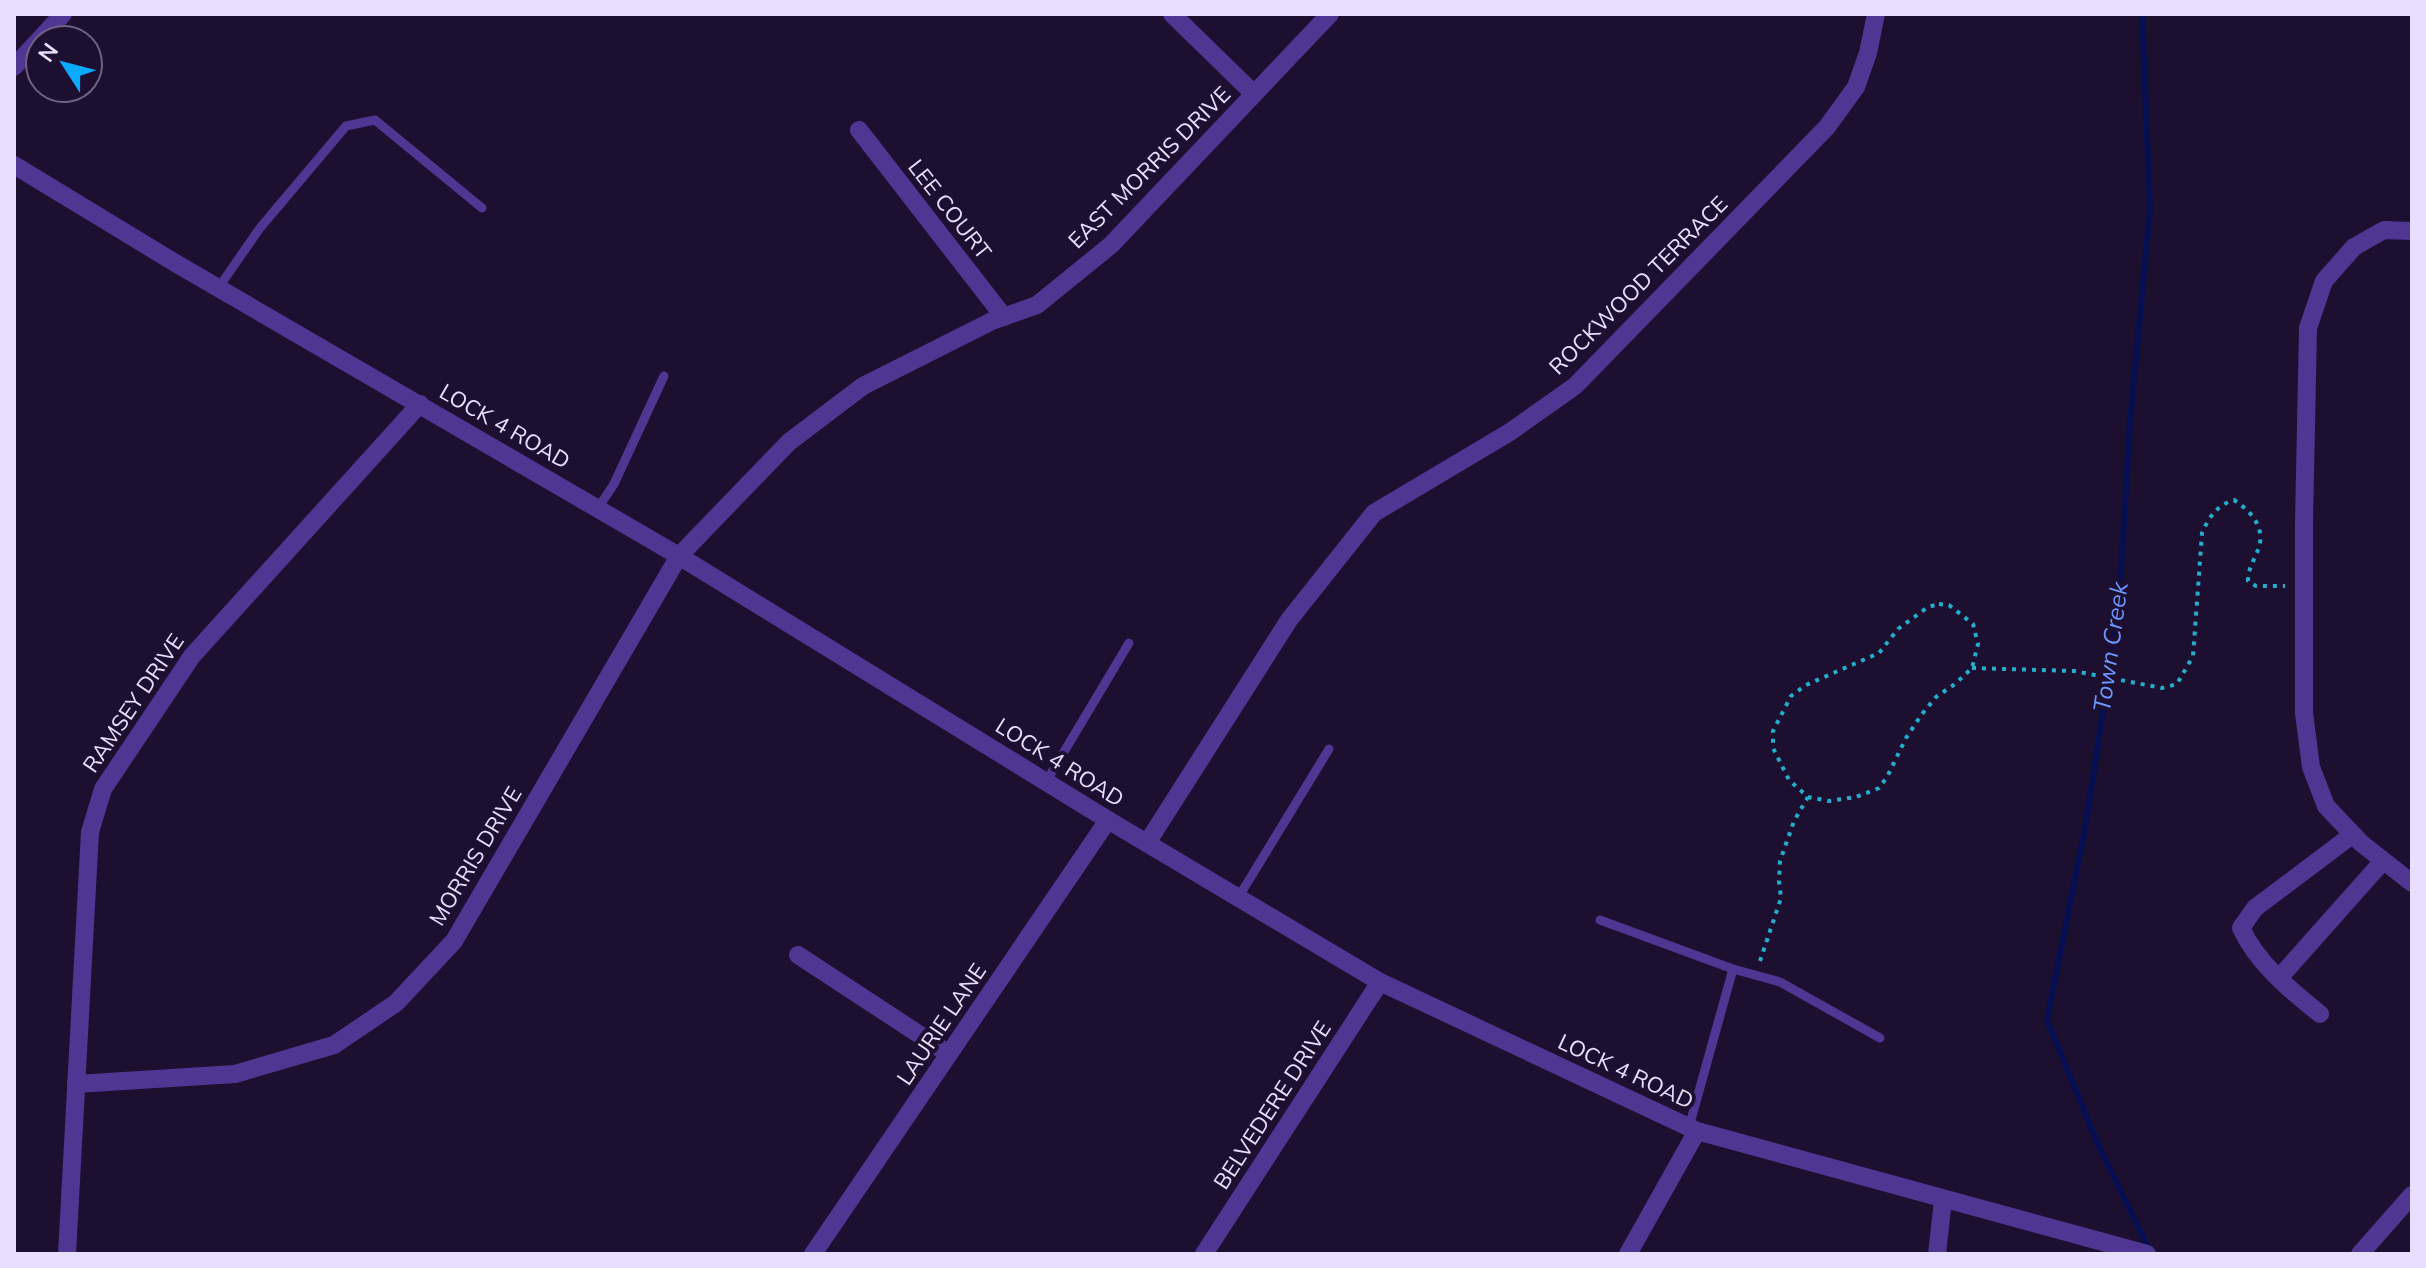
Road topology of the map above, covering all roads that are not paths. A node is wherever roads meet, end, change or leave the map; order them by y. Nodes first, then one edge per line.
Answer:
1 (63, 14) edge
2 (1172, 14) edge
3 (1330, 14) edge
4 (1876, 14) edge
5 (14, 67) edge
6 (1254, 94) junction
7 (859, 130) dead end
8 (14, 165) edge
9 (482, 208) dead end
10 (2412, 231) edge
11 (219, 287) junction
12 (1004, 317) junction
13 (664, 376) dead end
14 (420, 404) junction
15 (598, 508) junction
16 (679, 556) junction
17 (1129, 643) dead end
18 (1329, 749) dead end
19 (1046, 782) junction
20 (1108, 820) junction
21 (2352, 835) junction
22 (1147, 843) junction
23 (2383, 861) junction
24 (2412, 883) edge
25 (1238, 898) junction
26 (1600, 920) dead end
27 (798, 955) dead end
28 (1733, 969) junction
29 (2279, 978) junction
30 (1380, 982) junction
31 (2320, 1014) dead end
32 (1880, 1038) dead end
33 (949, 1054) junction
34 (76, 1084) junction
35 (1693, 1129) junction
36 (2412, 1195) edge
37 (1943, 1200) junction
38 (67, 1254) edge
39 (813, 1254) edge
40 (1204, 1254) edge
41 (1628, 1254) edge
42 (1937, 1254) edge
43 (2147, 1254) edge
44 (2360, 1254) edge

1 - 5 street
2 - 6 street
3 - 6 street, EAST MORRIS DRIVE
4 - 22 street, ROCKWOOD TERRACE
6 - 12 street, EAST MORRIS DRIVE
7 - 12 street, LEE COURT
8 - 11 street, LOCK 4 ROAD
9 - 11 lane
10 - 21 street
11 - 14 street, LOCK 4 ROAD
12 - 16 street, EAST MORRIS DRIVE
13 - 15 lane
14 - 15 street, LOCK 4 ROAD
14 - 34 street, RAMSEY DRIVE
15 - 16 street, LOCK 4 ROAD
16 - 19 street, LOCK 4 ROAD
16 - 34 street, MORRIS DRIVE
17 - 19 lane
18 - 25 lane
19 - 20 street, LOCK 4 ROAD
20 - 22 street, LOCK 4 ROAD
20 - 33 street, LAURIE LANE
21 - 23 street
21 - 29 street
22 - 25 street, LOCK 4 ROAD
23 - 24 street
23 - 29 street
25 - 30 street, LOCK 4 ROAD
26 - 28 lane
27 - 33 street
28 - 32 lane
28 - 35 lane
29 - 31 street
30 - 35 street, LOCK 4 ROAD
30 - 40 street, BELVEDERE DRIVE
33 - 39 street, LAURIE LANE
34 - 38 street, RAMSEY DRIVE
35 - 37 street, LOCK 4 ROAD
35 - 41 street
36 - 44 street
37 - 42 street
37 - 43 street, LOCK 4 ROAD

